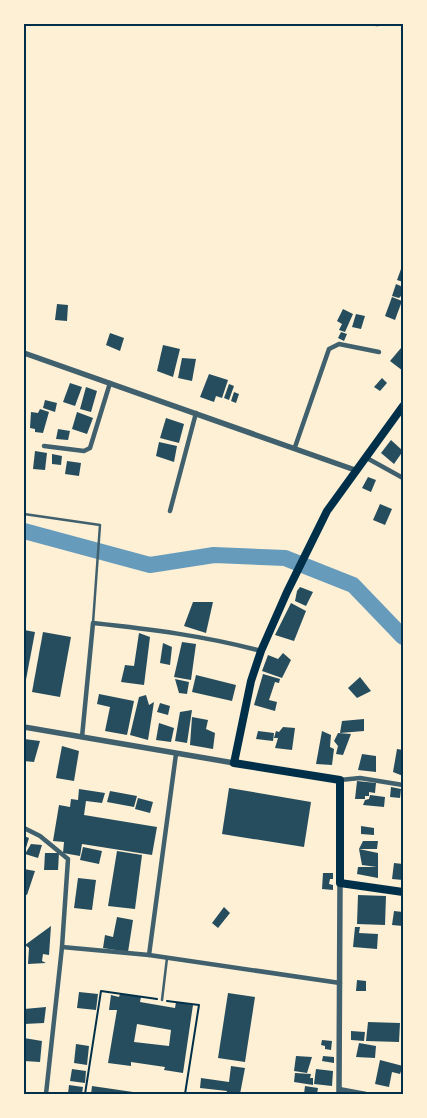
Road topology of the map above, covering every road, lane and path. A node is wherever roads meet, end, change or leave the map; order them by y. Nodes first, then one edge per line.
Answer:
1 (378, 352) dead end
2 (24, 353) edge
3 (110, 383) junction
4 (403, 406) edge
5 (196, 413) junction
6 (44, 446) dead end
7 (295, 447) junction
8 (364, 457) junction
9 (355, 470) junction
10 (403, 478) edge
11 (170, 510) dead end
12 (24, 514) edge
13 (93, 622) junction
14 (261, 651) junction
15 (24, 728) edge
16 (82, 737) junction
17 (176, 754) junction
18 (234, 763) junction
19 (340, 780) junction
20 (403, 785) edge
21 (24, 828) edge
22 (340, 883) junction
23 (403, 892) edge
24 (62, 947) junction
25 (149, 955) junction
26 (167, 958) junction
27 (340, 983) junction
28 (162, 1000) junction
29 (339, 1092) edge
30 (46, 1094) edge
31 (85, 1094) edge
32 (185, 1094) edge
33 (366, 1094) edge

1 - 7 street
2 - 3 street
3 - 5 street
3 - 6 street
4 - 8 main road
5 - 7 street
5 - 11 street
7 - 9 street
8 - 9 main road
8 - 10 street
9 - 14 main road
12 - 13 lane
13 - 14 street
13 - 16 street
14 - 18 main road
15 - 16 street
16 - 17 street
17 - 18 street
17 - 25 street
18 - 19 main road
19 - 20 street
19 - 22 main road
21 - 24 street
22 - 23 main road
22 - 27 street
24 - 25 street
24 - 30 street
25 - 26 street
26 - 27 street
26 - 28 lane
27 - 29 street
28 - 31 path
28 - 32 path
29 - 33 street

